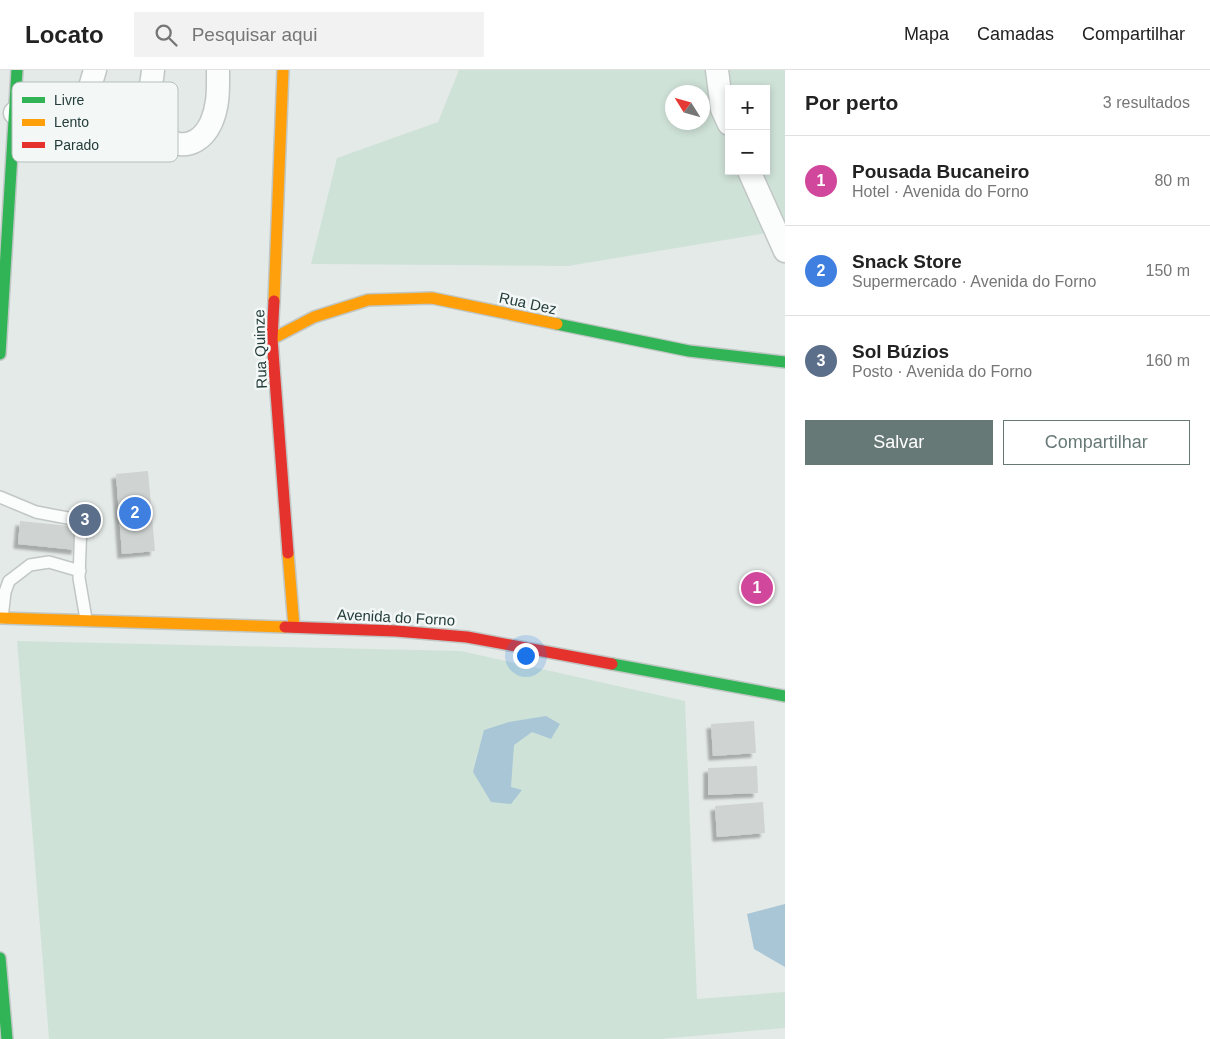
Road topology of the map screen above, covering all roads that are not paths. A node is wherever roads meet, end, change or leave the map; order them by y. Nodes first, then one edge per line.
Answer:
1 (95, 70) edge
2 (218, 70) edge
3 (283, 70) edge
4 (717, 70) edge
5 (91, 82) edge
6 (725, 115) edge
7 (178, 144) edge
8 (12, 161) edge
9 (751, 175) edge
10 (785, 252) edge
11 (272, 339) junction
12 (0, 354) edge
13 (785, 362) edge
14 (0, 497) edge
15 (80, 571) junction
16 (1, 618) edge
17 (86, 619) junction
18 (294, 627) junction
19 (785, 696) edge
20 (0, 958) edge
21 (7, 1039) edge

1 - 5 street
2 - 7 street
3 - 11 street, Rua Quinze
4 - 6 street
8 - 12 street
9 - 10 street
11 - 13 street, Rua Dez
11 - 18 street, Rua Quinze
14 - 15 lane
15 - 16 lane
15 - 17 lane
16 - 17 street, Avenida do Forno
17 - 18 street, Avenida do Forno
18 - 19 street, Avenida do Forno
20 - 21 street

